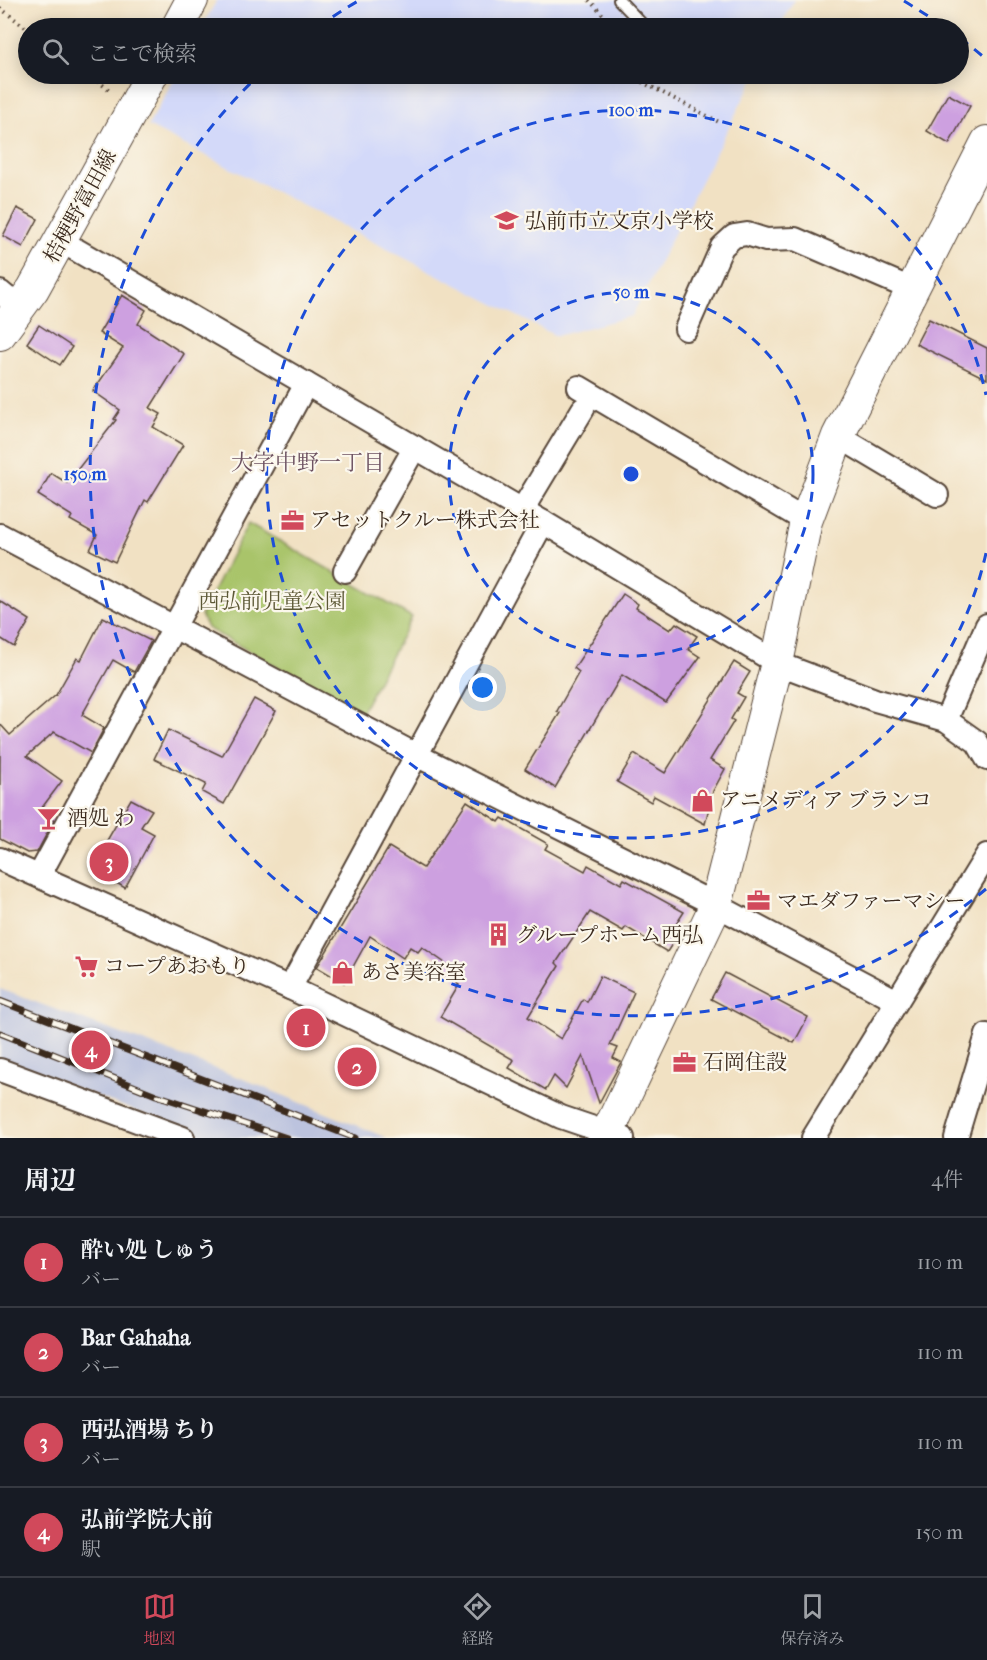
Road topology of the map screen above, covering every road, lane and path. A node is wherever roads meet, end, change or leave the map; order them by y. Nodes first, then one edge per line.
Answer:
1 (192, 0) edge
2 (589, 0) edge
3 (619, 0) edge
4 (0, 8) edge
5 (182, 18) edge
6 (606, 18) edge
7 (636, 18) edge
8 (18, 22) edge
9 (147, 84) edge
10 (646, 84) edge
11 (719, 122) dead end
12 (987, 142) edge
13 (61, 241) junction
14 (911, 289) junction
15 (10, 300) edge
16 (686, 329) dead end
17 (0, 333) edge
18 (306, 384) junction
19 (838, 436) junction
20 (415, 447) junction
21 (937, 495) dead end
22 (522, 510) junction
23 (806, 521) junction
24 (543, 522) junction
25 (0, 536) edge
26 (345, 571) dead end
27 (987, 625) edge
28 (174, 626) junction
29 (777, 663) junction
30 (946, 720) junction
31 (416, 756) junction
32 (987, 759) edge
33 (987, 855) edge
34 (0, 859) edge
35 (39, 876) junction
36 (716, 905) junction
37 (290, 988) junction
38 (897, 1001) junction
39 (987, 1035) edge
40 (0, 1070) edge
41 (612, 1136) edge
42 (183, 1138) edge
43 (813, 1138) edge
44 (956, 1138) edge

1 - 5 street
2 - 6 path
3 - 7 lane
4 - 8 path
9 - 13 street, 桔梗野富田線
10 - 11 path
12 - 14 street
13 - 15 street, 桔梗野富田線
13 - 18 street
14 - 16 street
14 - 19 street
15 - 17 street, 桔梗野富田線
18 - 20 street
18 - 28 street
19 - 21 street
19 - 23 street
20 - 22 street
20 - 26 street
22 - 23 street
22 - 24 street
23 - 29 street
24 - 29 street
24 - 31 street
25 - 28 street
27 - 30 street
28 - 31 street
28 - 35 street
29 - 30 street
29 - 36 street
30 - 32 street
31 - 36 street
31 - 37 street
33 - 38 street
34 - 35 street
35 - 37 street
36 - 38 street
36 - 41 street
37 - 41 street
38 - 43 street
39 - 44 street
40 - 42 street

